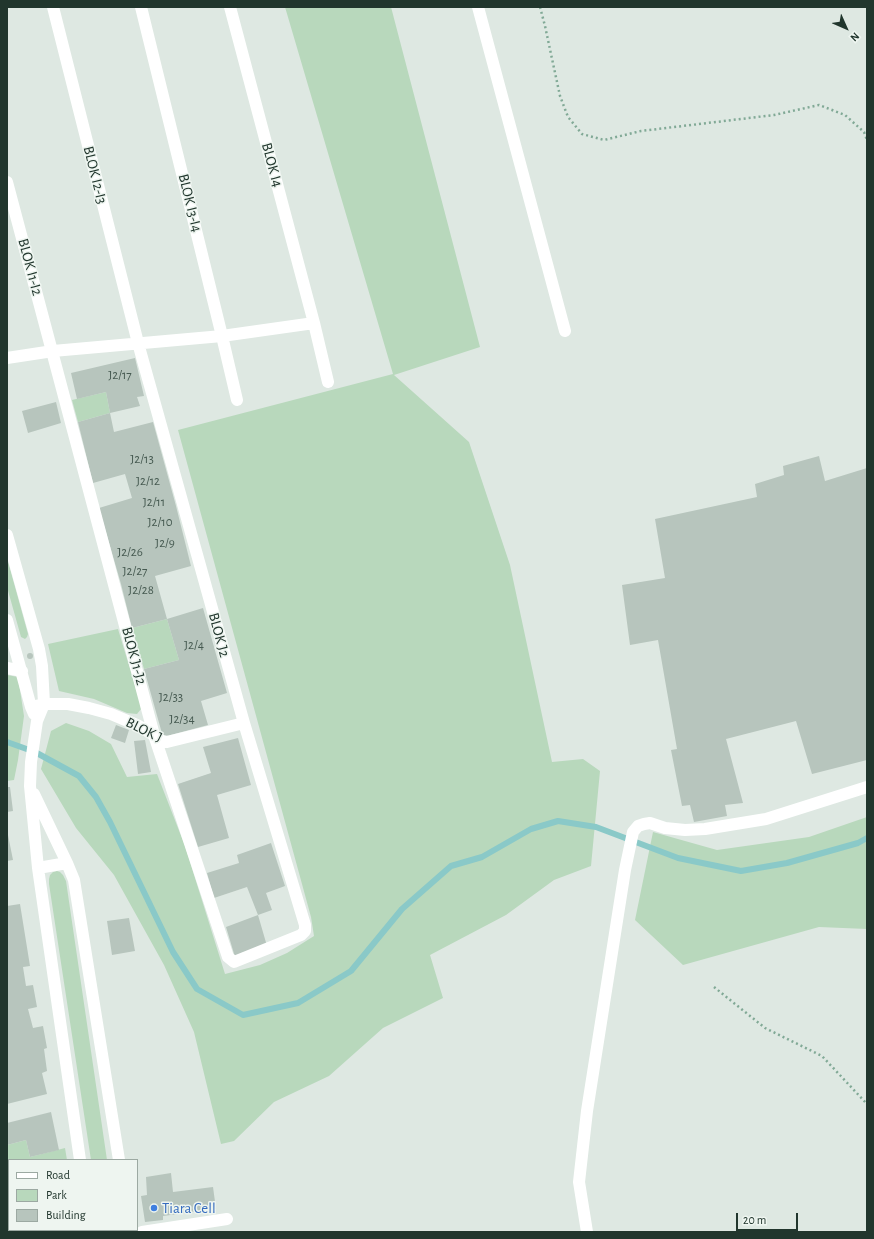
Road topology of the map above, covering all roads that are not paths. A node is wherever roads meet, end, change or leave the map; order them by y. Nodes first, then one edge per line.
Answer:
1 (53, 7) edge
2 (141, 7) edge
3 (230, 7) edge
4 (478, 7) edge
5 (7, 182) edge
6 (314, 323) junction
7 (565, 330) dead end
8 (222, 336) junction
9 (138, 343) junction
10 (53, 352) junction
11 (7, 358) edge
12 (328, 382) dead end
13 (237, 400) dead end
14 (7, 535) edge
15 (7, 620) edge
16 (7, 668) edge
17 (22, 671) junction
18 (44, 704) junction
19 (31, 707) junction
20 (244, 723) junction
21 (37, 724) junction
22 (154, 735) junction
23 (30, 786) junction
24 (867, 787) edge
25 (67, 863) junction
26 (38, 868) junction
27 (228, 957) joint
28 (80, 1159) edge
29 (119, 1159) edge
30 (227, 1219) dead end
31 (142, 1232) edge
32 (587, 1232) edge

1 - 9 street, BLOK I2-I3
2 - 8 street, BLOK I3-I4
3 - 6 street, BLOK I4
4 - 7 street
5 - 10 street, BLOK I1-I2
6 - 8 street
6 - 12 street, BLOK I4
8 - 9 street
8 - 13 street, BLOK I3-I4
9 - 10 street
9 - 20 street, BLOK J2
10 - 11 street
10 - 22 street, BLOK J1-J2
14 - 18 street
15 - 17 street
16 - 17 street
17 - 19 street
18 - 19 street, BLOK J
18 - 21 street
18 - 22 street, BLOK J
19 - 21 street
20 - 22 street, BLOK J
20 - 27 street, BLOK J2
21 - 23 street
22 - 27 street, BLOK J1-J2
23 - 25 street
23 - 26 street
24 - 32 street
25 - 26 street
25 - 29 street
26 - 28 street
30 - 31 street

